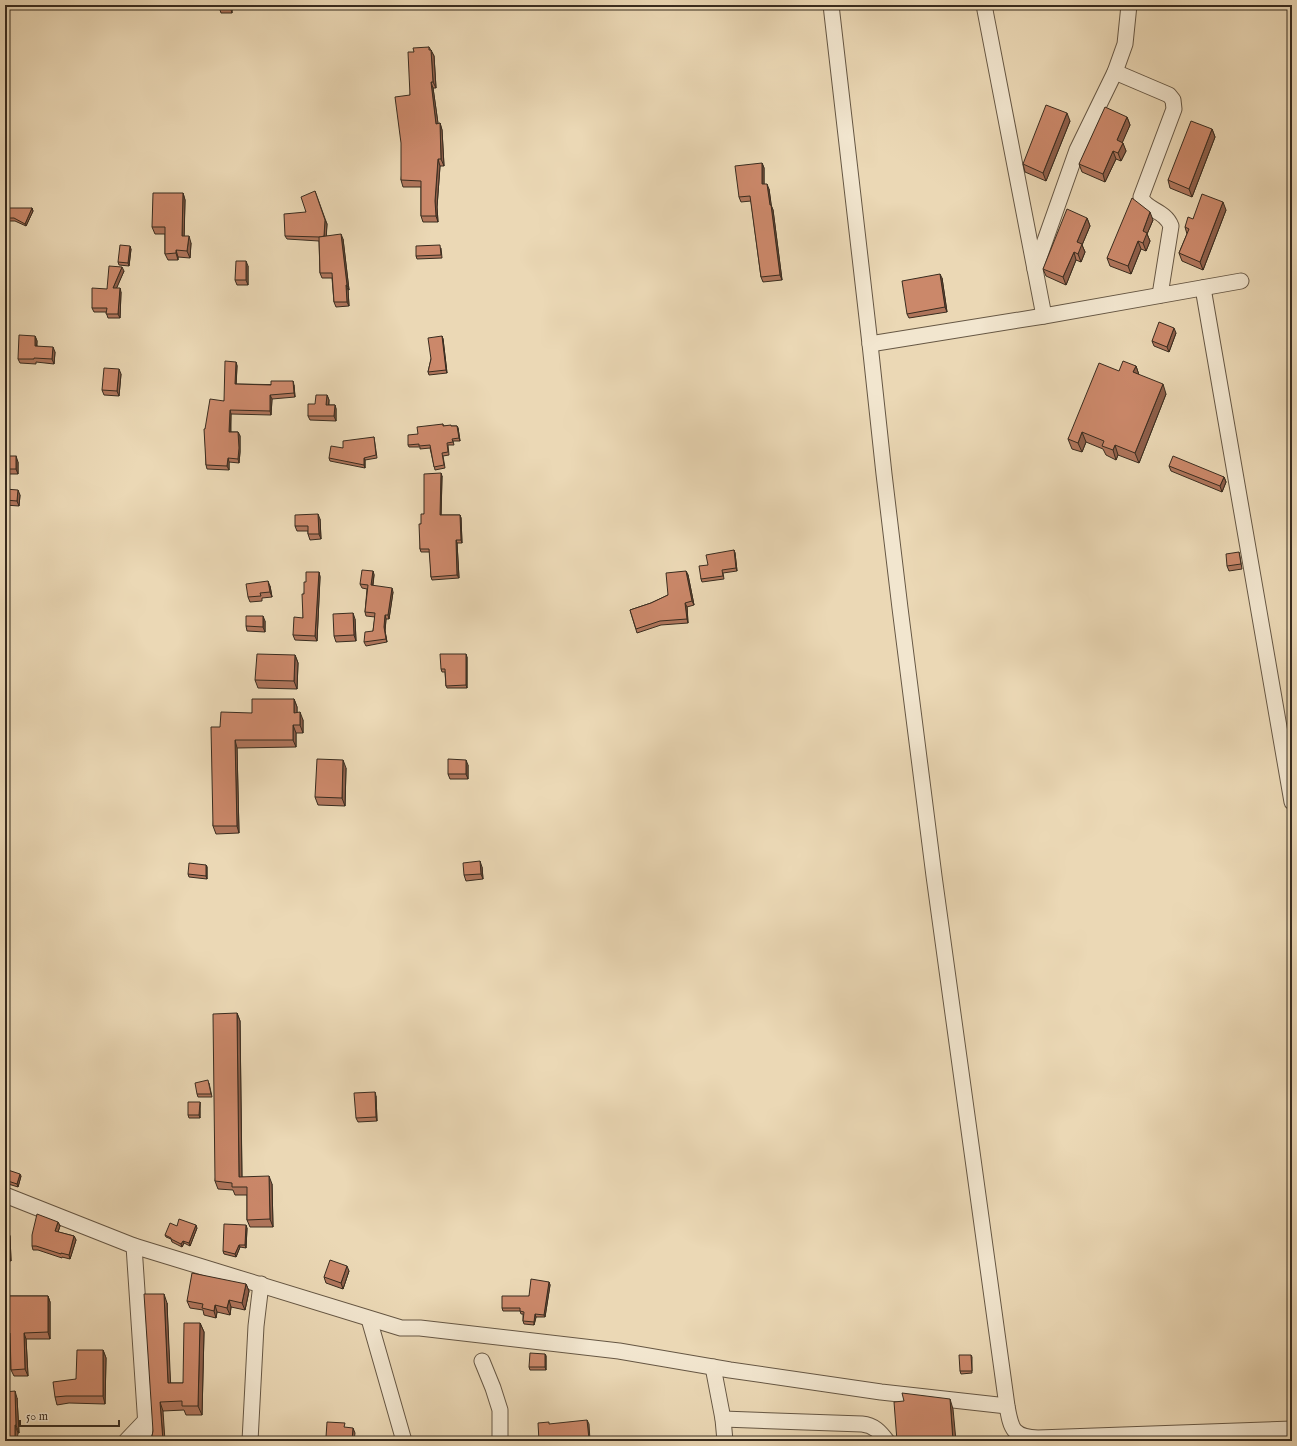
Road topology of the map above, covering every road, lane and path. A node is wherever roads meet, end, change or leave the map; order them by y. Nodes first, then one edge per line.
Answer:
1 (831, 5) edge
2 (984, 5) edge
3 (1129, 5) edge
4 (1115, 72) junction
5 (1035, 270) junction
6 (1241, 281) dead end
7 (1203, 288) junction
8 (1160, 295) junction
9 (1044, 316) junction
10 (870, 344) junction
11 (1292, 802) edge
12 (5, 1195) edge
13 (134, 1246) junction
14 (261, 1284) junction
15 (369, 1319) junction
16 (482, 1361) dead end
17 (712, 1367) junction
18 (1007, 1406) junction
19 (723, 1420) junction
20 (145, 1421) junction
21 (1292, 1429) edge
22 (126, 1441) edge
23 (147, 1441) edge
24 (250, 1441) edge
25 (404, 1441) edge
26 (500, 1441) edge
27 (725, 1441) edge
28 (887, 1441) edge

1 - 10 street
2 - 5 street
3 - 4 street
4 - 5 street
4 - 8 street
5 - 9 street
6 - 7 street
7 - 8 street
7 - 11 street
8 - 9 street
9 - 10 street
10 - 18 street
12 - 13 street
13 - 14 street
13 - 20 street
14 - 15 street
14 - 24 street
15 - 17 street
15 - 25 street
16 - 26 street
17 - 18 street
17 - 19 street
18 - 21 street
19 - 27 street
19 - 28 street
20 - 22 street
20 - 23 street

